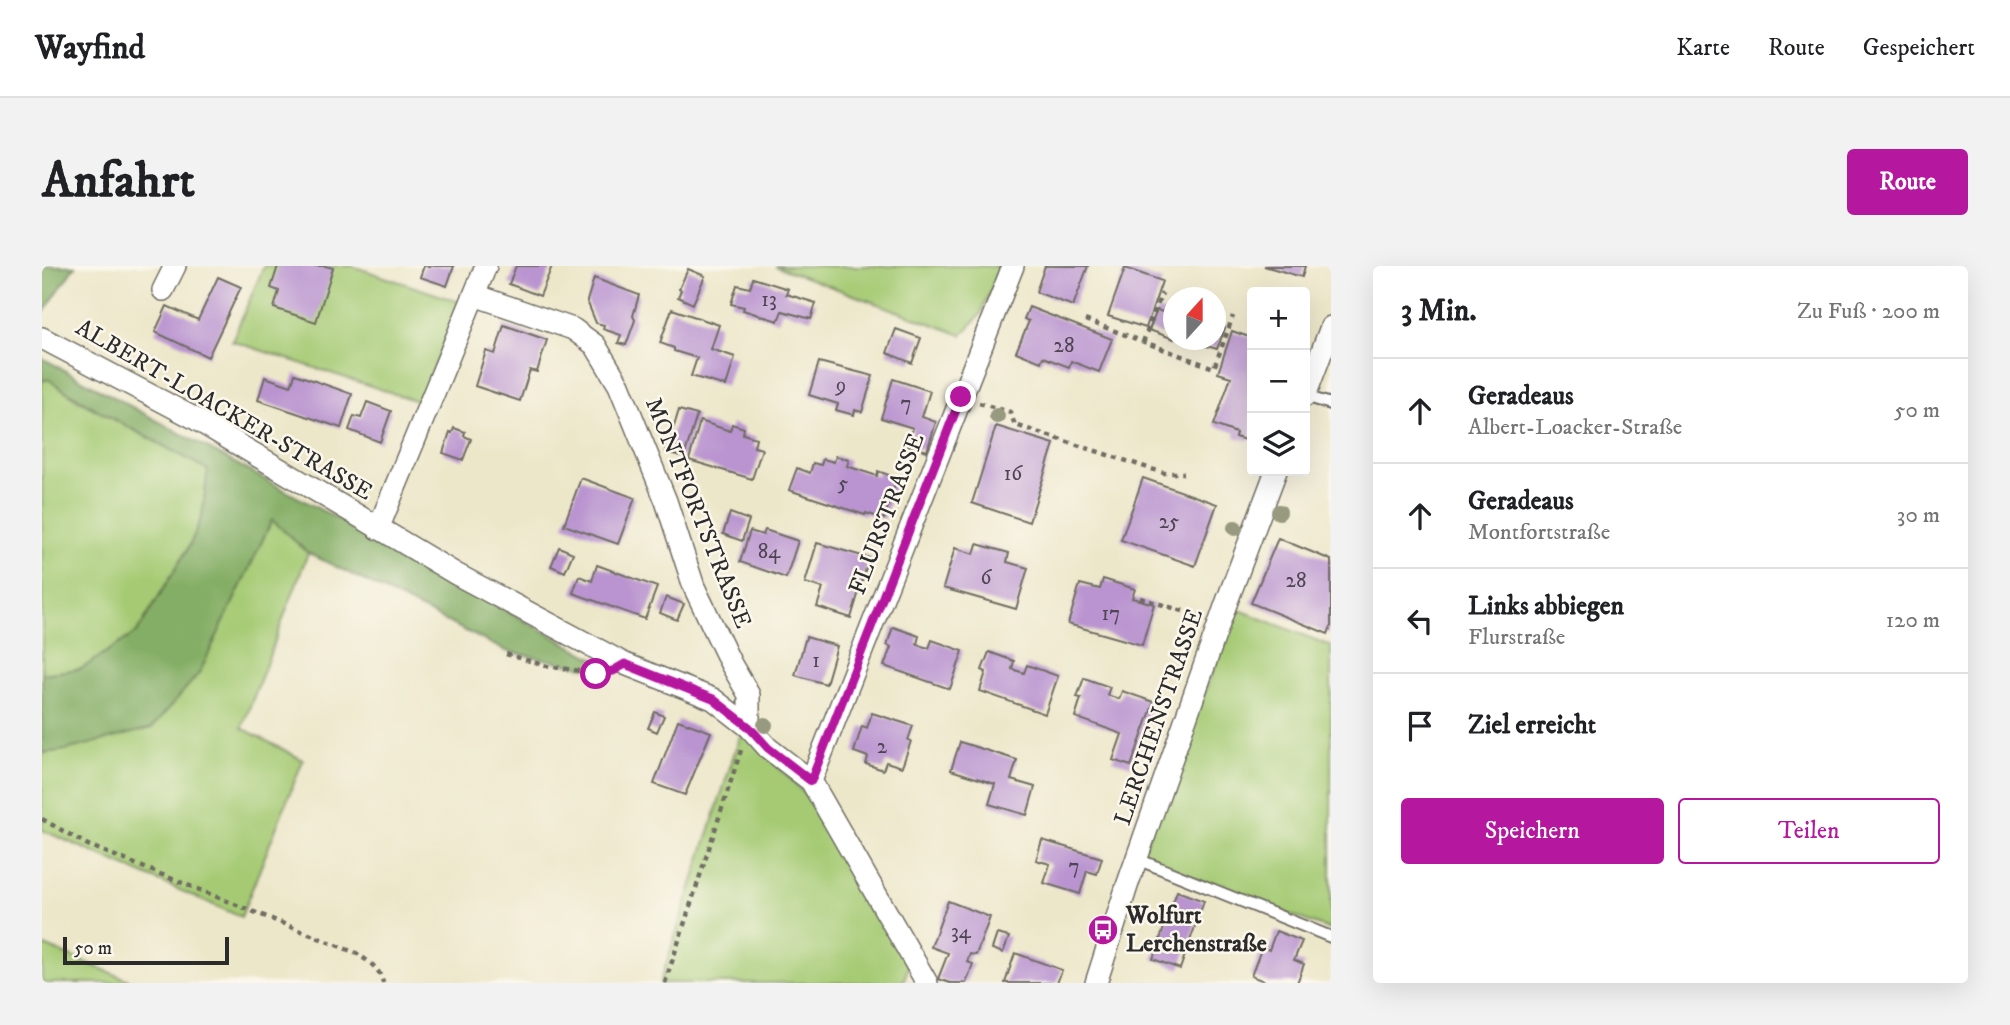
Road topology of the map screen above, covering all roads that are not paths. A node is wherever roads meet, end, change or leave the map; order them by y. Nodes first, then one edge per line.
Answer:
1 (175, 266) edge
2 (486, 266) edge
3 (1013, 266) edge
4 (163, 290) dead end
5 (474, 295) junction
6 (1331, 327) edge
7 (42, 338) edge
8 (1310, 383) edge
9 (1310, 398) edge
10 (1331, 404) edge
11 (1274, 476) edge
12 (378, 529) junction
13 (749, 727) junction
14 (811, 781) junction
15 (1137, 859) junction
16 (1331, 937) edge
17 (928, 983) edge
18 (1096, 983) edge

1 - 4 street
2 - 5 street, ALBERT-LOACKER-STRASSE
3 - 14 street, FLURSTRASSE
5 - 12 street, ALBERT-LOACKER-STRASSE
5 - 13 street, MONTFORTSTRASSE
6 - 8 street
7 - 12 street, ALBERT-LOACKER-STRASSE
9 - 10 lane
11 - 15 street, LERCHENSTRASSE
12 - 13 street, ALBERT-LOACKER-STRASSE
13 - 14 street
14 - 17 street
15 - 16 lane
15 - 18 street, LERCHENSTRASSE

